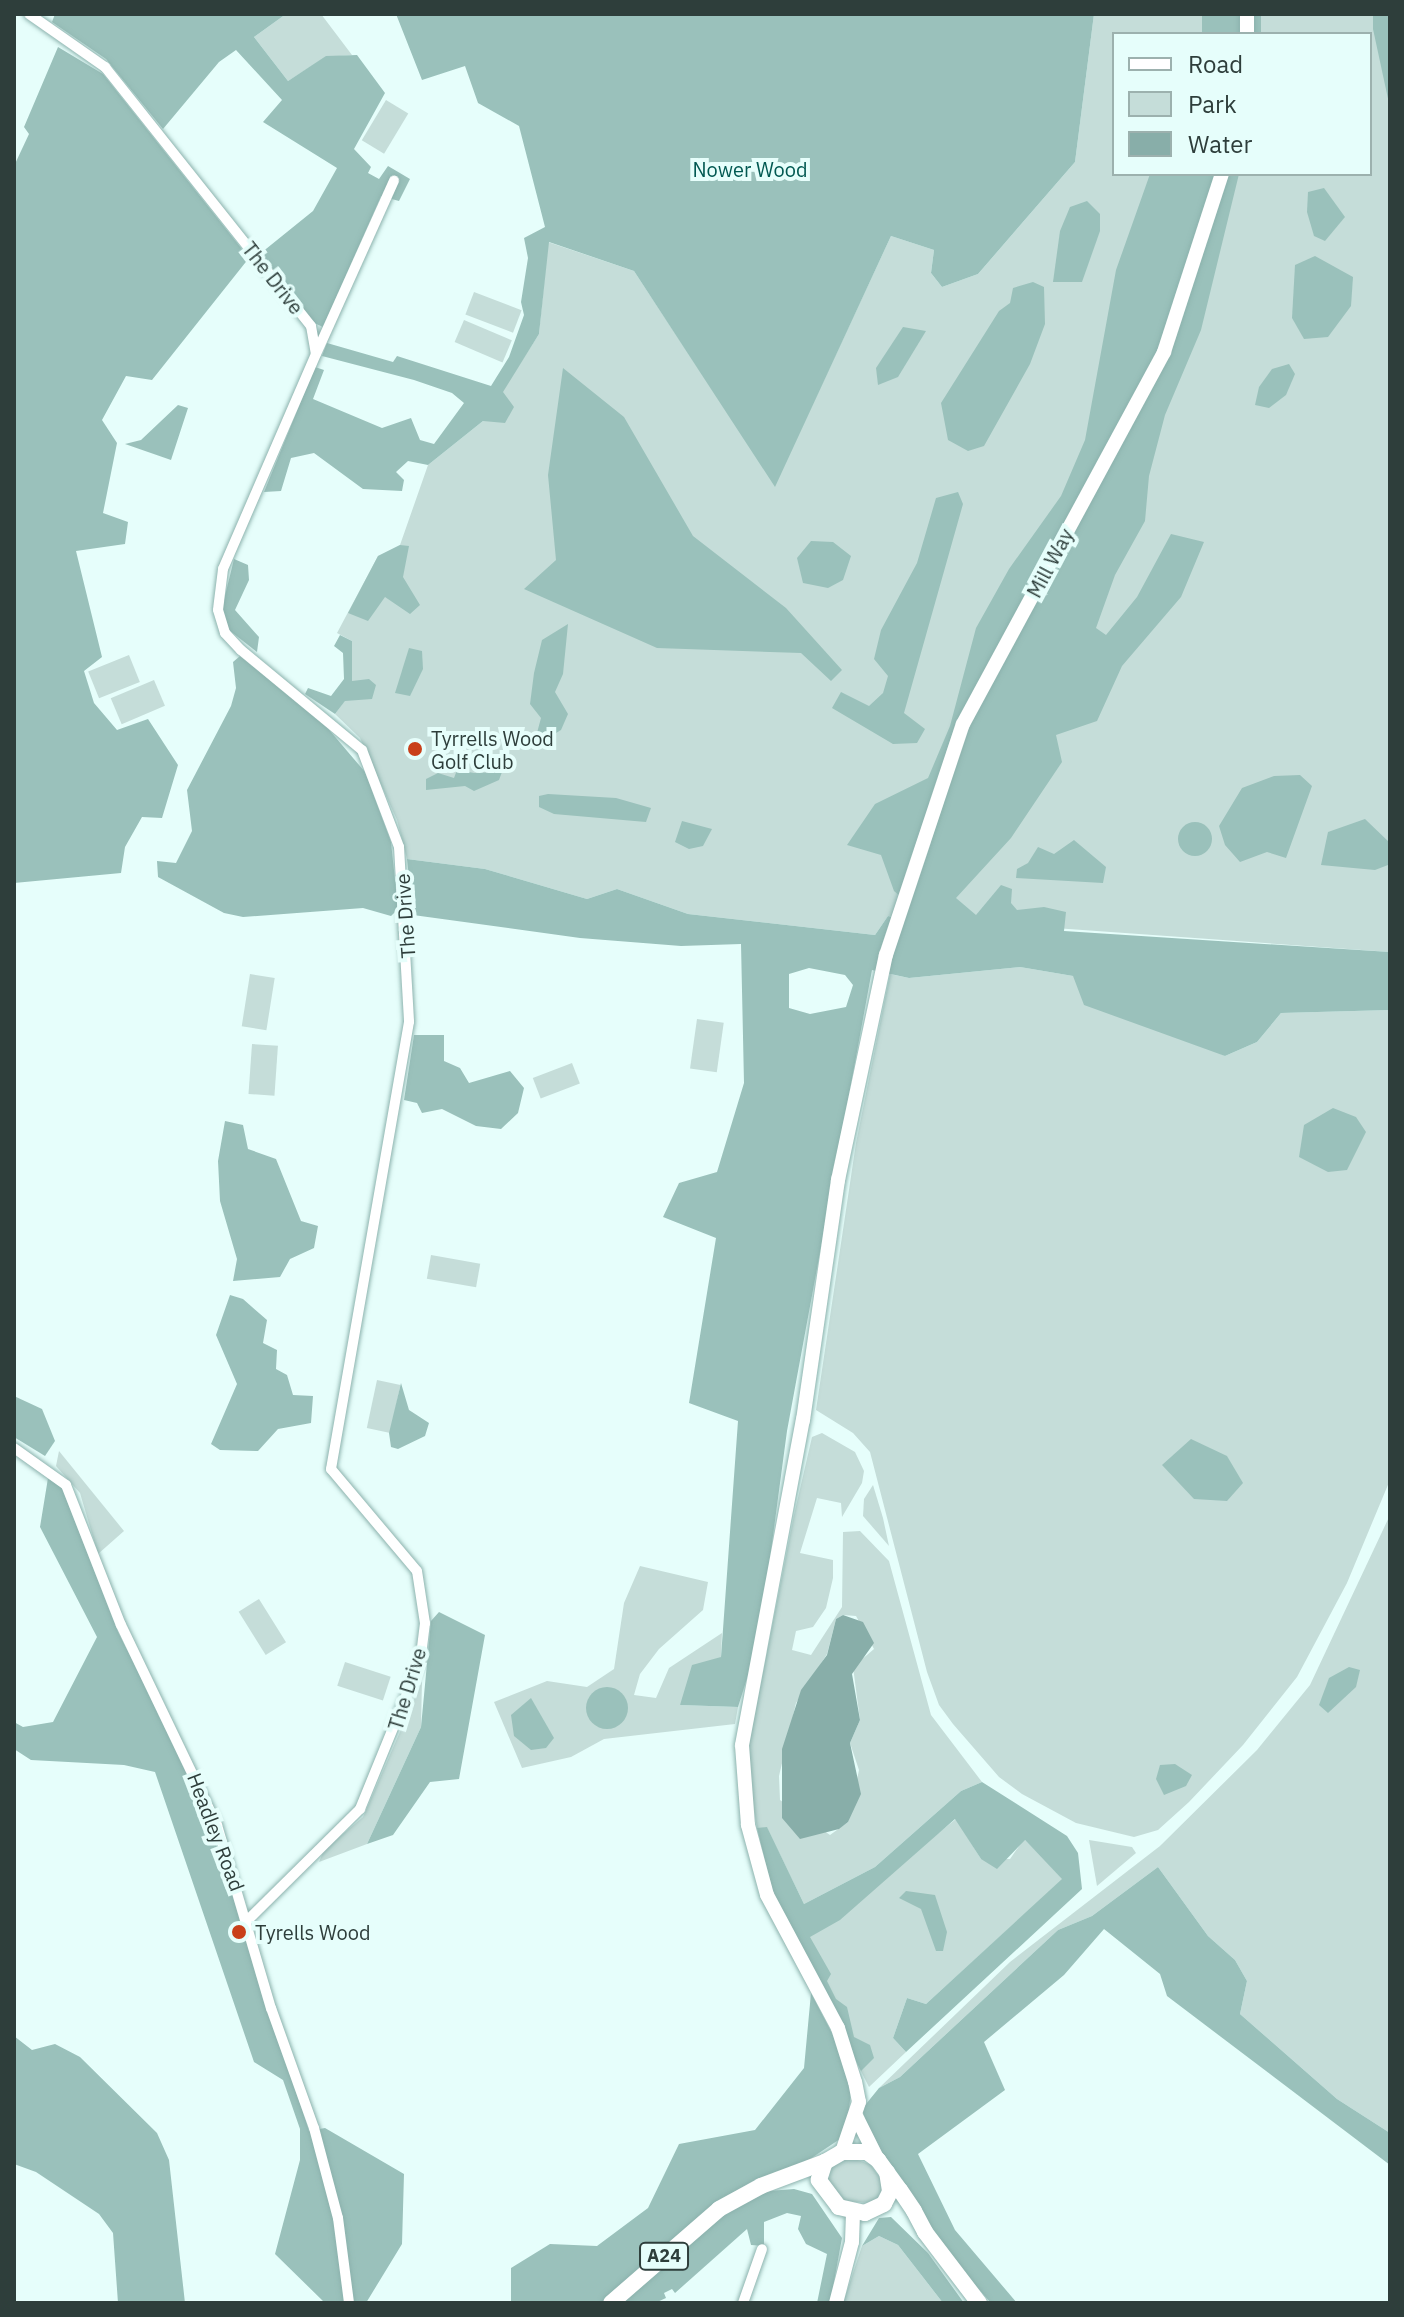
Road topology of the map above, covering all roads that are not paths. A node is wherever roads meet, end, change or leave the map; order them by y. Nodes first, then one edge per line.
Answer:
1 (29, 14) edge
2 (1221, 176) edge
3 (394, 181) dead end
4 (316, 354) junction
5 (14, 1448) edge
6 (247, 1921) junction
7 (856, 2116) junction
8 (842, 2152) junction
9 (825, 2162) junction
10 (882, 2166) junction
11 (780, 2180) junction
12 (823, 2191) junction
13 (884, 2204) junction
14 (853, 2213) junction
15 (925, 2232) junction
16 (762, 2249) dead end
17 (349, 2303) edge
18 (611, 2303) edge
19 (743, 2303) edge
20 (836, 2303) edge
21 (979, 2303) edge

1 - 4 street, The Drive
2 - 7 main road, Mill Way
3 - 4 street
4 - 6 street, The Drive
5 - 6 street, Headley Road
6 - 17 street, Headley Road
7 - 8 main road
7 - 10 main road
8 - 9 highway
8 - 10 highway
9 - 11 highway, A24
9 - 12 highway
10 - 13 highway
10 - 15 highway
11 - 12 highway
11 - 18 highway, A24
12 - 14 highway
13 - 14 highway
13 - 15 highway
14 - 20 main road
15 - 21 highway
16 - 19 street

